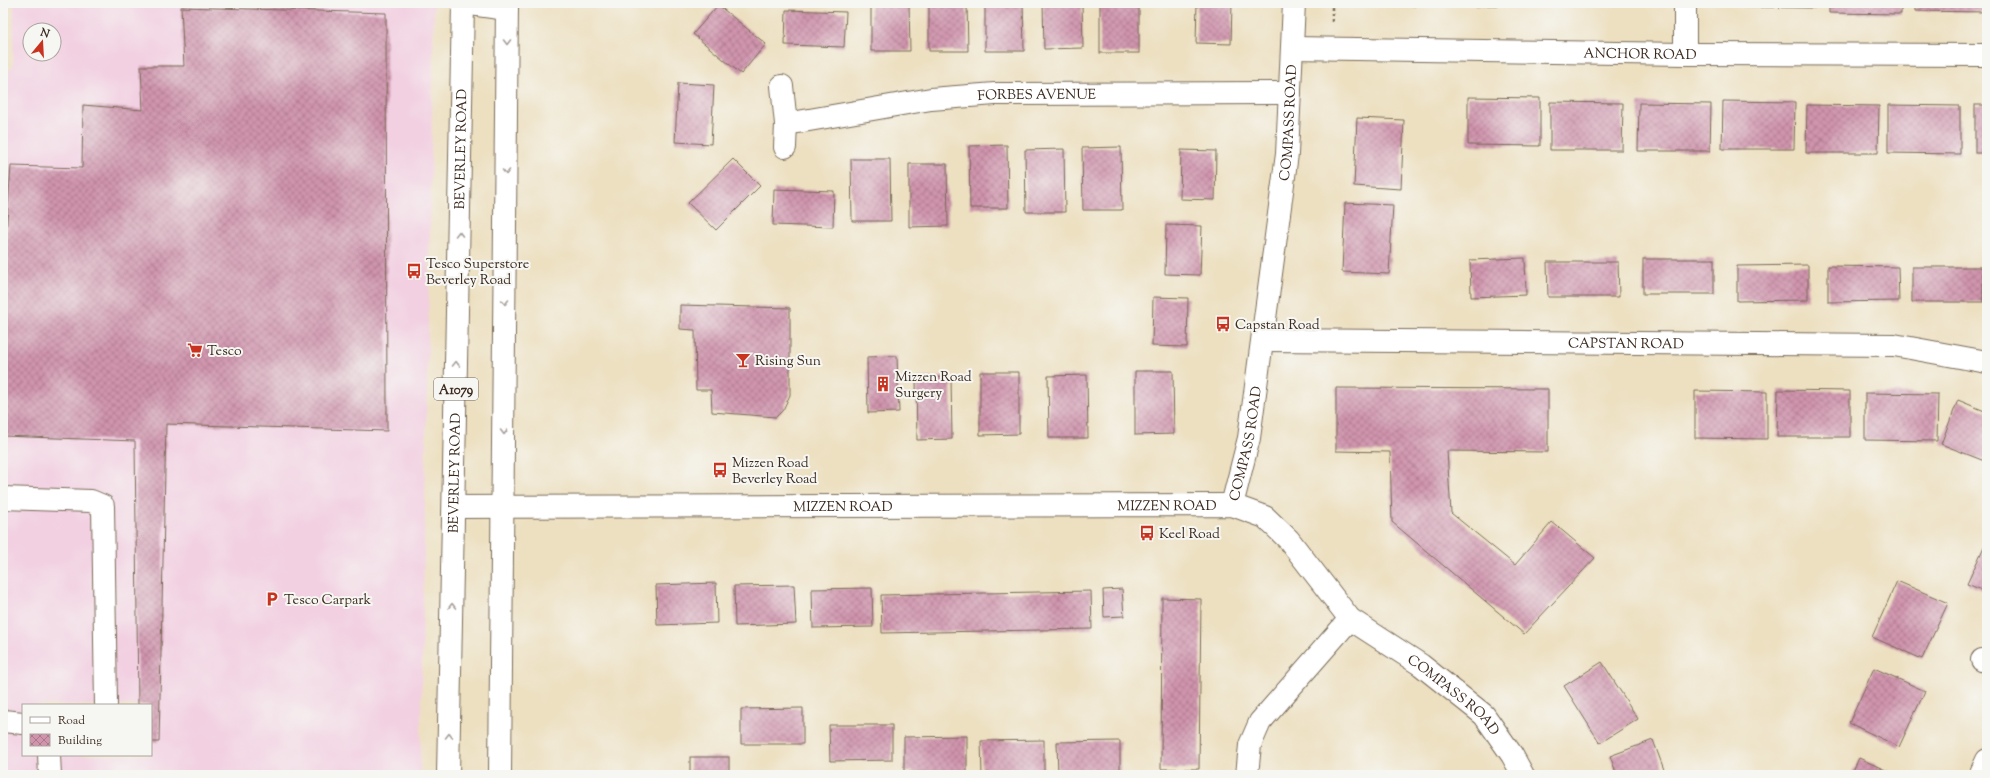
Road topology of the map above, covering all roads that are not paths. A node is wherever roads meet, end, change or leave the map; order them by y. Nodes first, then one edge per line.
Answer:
1 (463, 3) edge
2 (1294, 3) edge
3 (1685, 3) edge
4 (507, 6) edge
5 (1293, 48) junction
6 (1685, 54) junction
7 (1987, 55) edge
8 (782, 86) dead end
9 (1290, 93) junction
10 (786, 124) junction
11 (785, 147) dead end
12 (1263, 340) junction
13 (1987, 362) edge
14 (3, 498) edge
15 (1232, 506) junction
16 (454, 507) junction
17 (503, 507) junction
18 (1350, 619) junction
19 (106, 704) edge
20 (3, 721) edge
21 (22, 723) edge
22 (49, 756) edge
23 (1987, 760) edge
24 (50, 775) edge
25 (448, 775) edge
26 (500, 775) edge
27 (1247, 775) edge
28 (1523, 775) edge
29 (1980, 775) edge

1 - 4 street
16 -> 1 street, BEVERLEY ROAD / A1079
2 - 5 street, COMPASS ROAD
3 - 6 street
4 -> 17 street
5 - 6 street, ANCHOR ROAD
5 - 9 street, COMPASS ROAD
6 - 7 street, ANCHOR ROAD
8 - 10 street
9 - 10 street, FORBES AVENUE
9 - 12 street, COMPASS ROAD
10 - 11 street
12 - 13 street, CAPSTAN ROAD
12 - 15 street, COMPASS ROAD
14 - 19 street
15 - 17 street, MIZZEN ROAD
15 - 18 street, COMPASS ROAD
16 - 17 street, MIZZEN ROAD
25 -> 16 street, BEVERLEY ROAD / A1079
17 - 26 street
18 - 27 street
18 - 28 street, COMPASS ROAD
20 - 21 street
22 - 24 street
23 - 29 street

